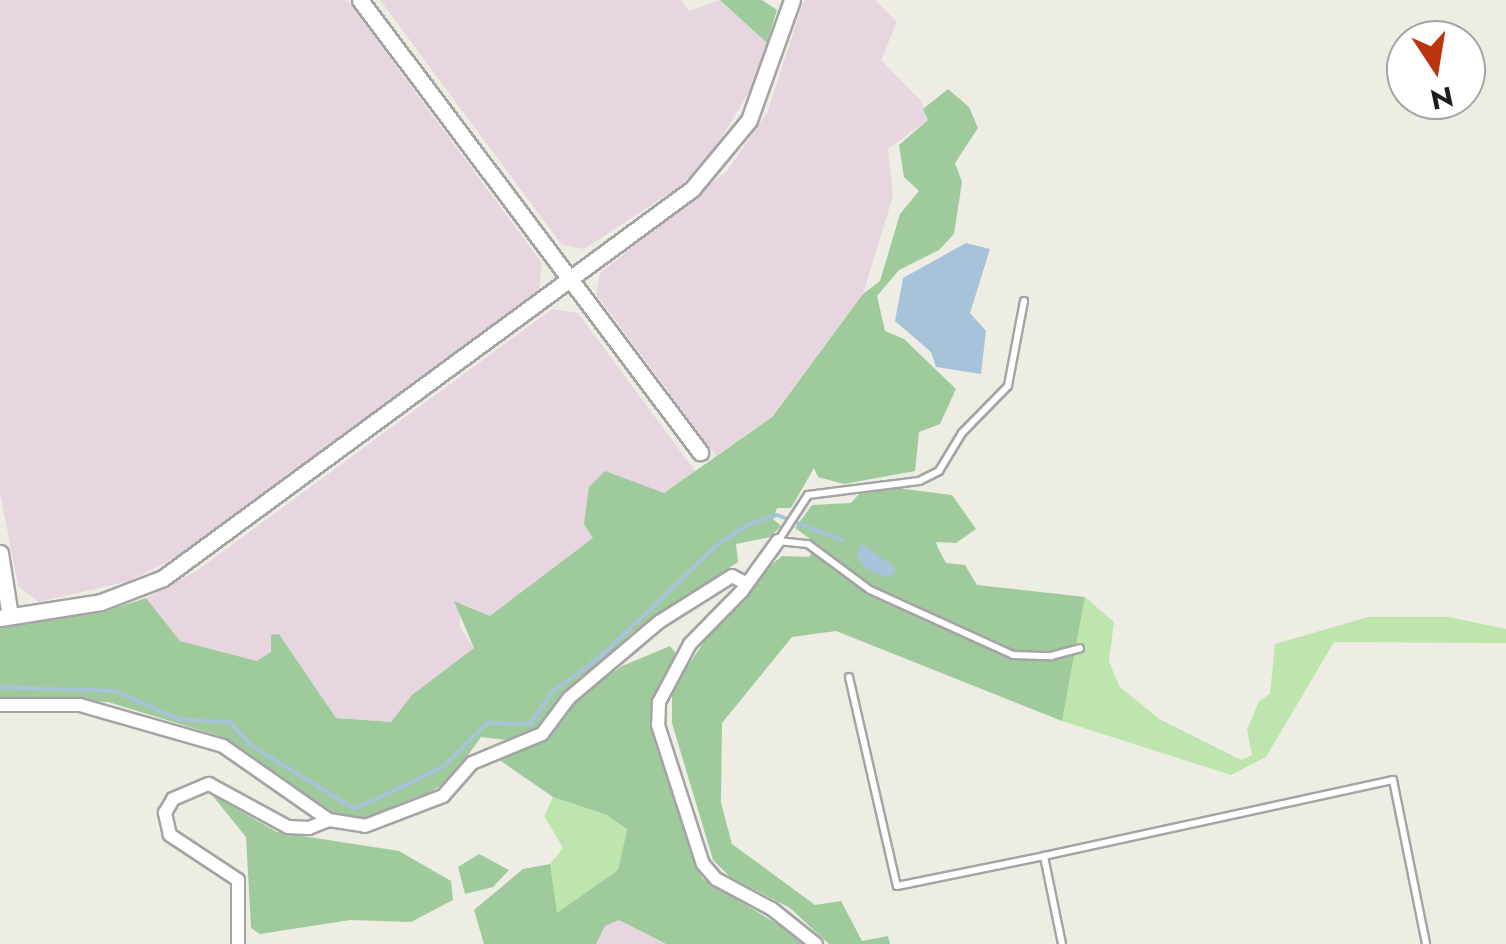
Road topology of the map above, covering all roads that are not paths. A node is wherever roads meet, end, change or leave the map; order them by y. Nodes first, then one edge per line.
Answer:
1 (360, 0) edge
2 (792, 0) edge
3 (570, 282) junction
4 (1024, 302) dead end
5 (700, 452) dead end
6 (778, 541) junction
7 (0, 553) edge
8 (746, 583) junction
9 (5, 617) edge
10 (1080, 648) dead end
11 (849, 677) dead end
12 (0, 705) edge
13 (329, 820) junction
14 (1044, 856) junction
15 (238, 944) edge
16 (816, 944) edge
17 (1062, 944) edge
18 (1426, 944) edge

1 - 3 street
2 - 3 street
3 - 5 street
3 - 9 street
4 - 6 lane
6 - 8 street
6 - 10 lane
7 - 9 street
8 - 13 street
8 - 16 street
11 - 14 lane
12 - 13 street
13 - 15 street
14 - 17 lane
14 - 18 lane

